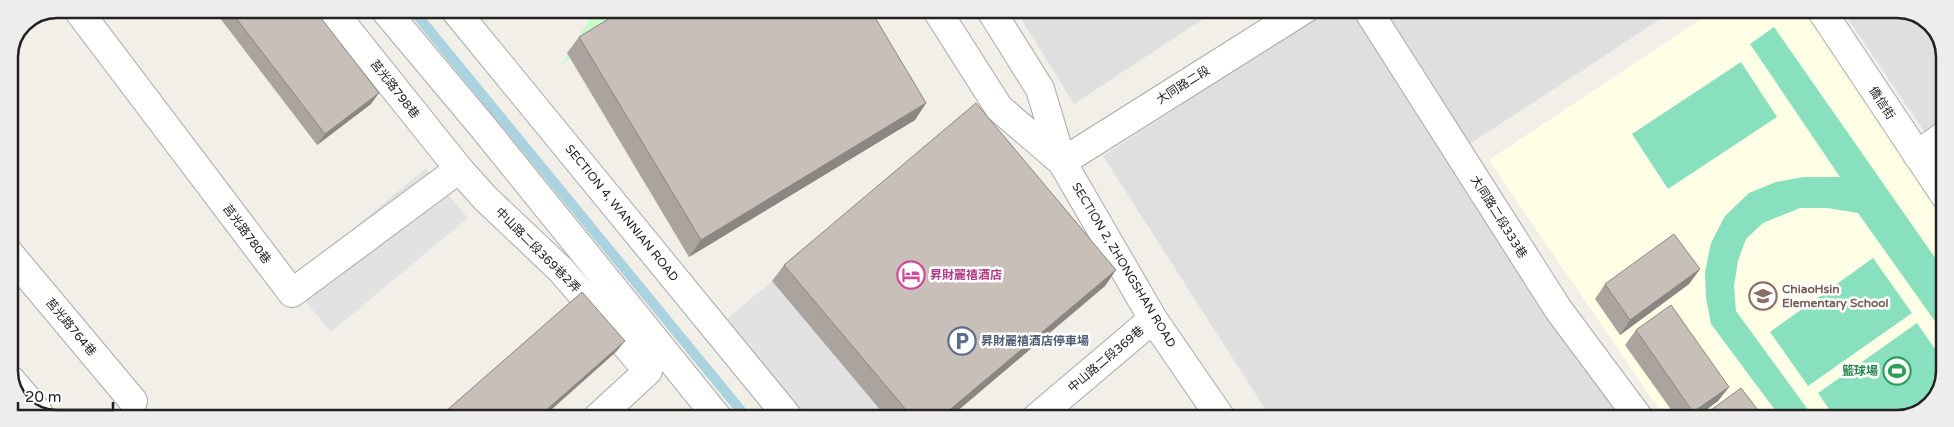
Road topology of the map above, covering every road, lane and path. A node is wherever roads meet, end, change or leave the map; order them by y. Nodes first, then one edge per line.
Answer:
1 (83, 17) edge
2 (337, 17) edge
3 (391, 17) edge
4 (461, 17) edge
5 (941, 17) edge
6 (995, 17) edge
7 (1292, 17) edge
8 (1372, 17) edge
9 (1826, 17) edge
10 (1936, 141) edge
11 (1916, 154) junction
12 (1062, 162) junction
13 (458, 169) junction
14 (1936, 183) edge
15 (18, 263) edge
16 (1153, 319) junction
17 (133, 401) dead end
18 (606, 410) edge
19 (712, 410) edge
20 (782, 410) edge
21 (1045, 410) edge
22 (1216, 410) edge
23 (1633, 410) edge

1 - 13 street, 莒光路780巷
2 - 13 street, 莒光路798巷
3 - 19 street
4 - 20 street, SECTION 4, WANNIAN ROAD
5 - 12 street, SECTION 2, ZHONGSHAN ROAD
6 - 12 street, SECTION 2, ZHONGSHAN ROAD
7 - 12 street, 大同路二段
8 - 23 street, 大同路二段333巷
9 - 11 street, 僑信街
10 - 11 street
11 - 14 street, 僑信街
12 - 16 street, SECTION 2, ZHONGSHAN ROAD
13 - 18 street, 中山路二段369巷2弄
15 - 17 street, 莒光路764巷
16 - 21 street, 中山路二段369巷
16 - 22 street, SECTION 2, ZHONGSHAN ROAD

